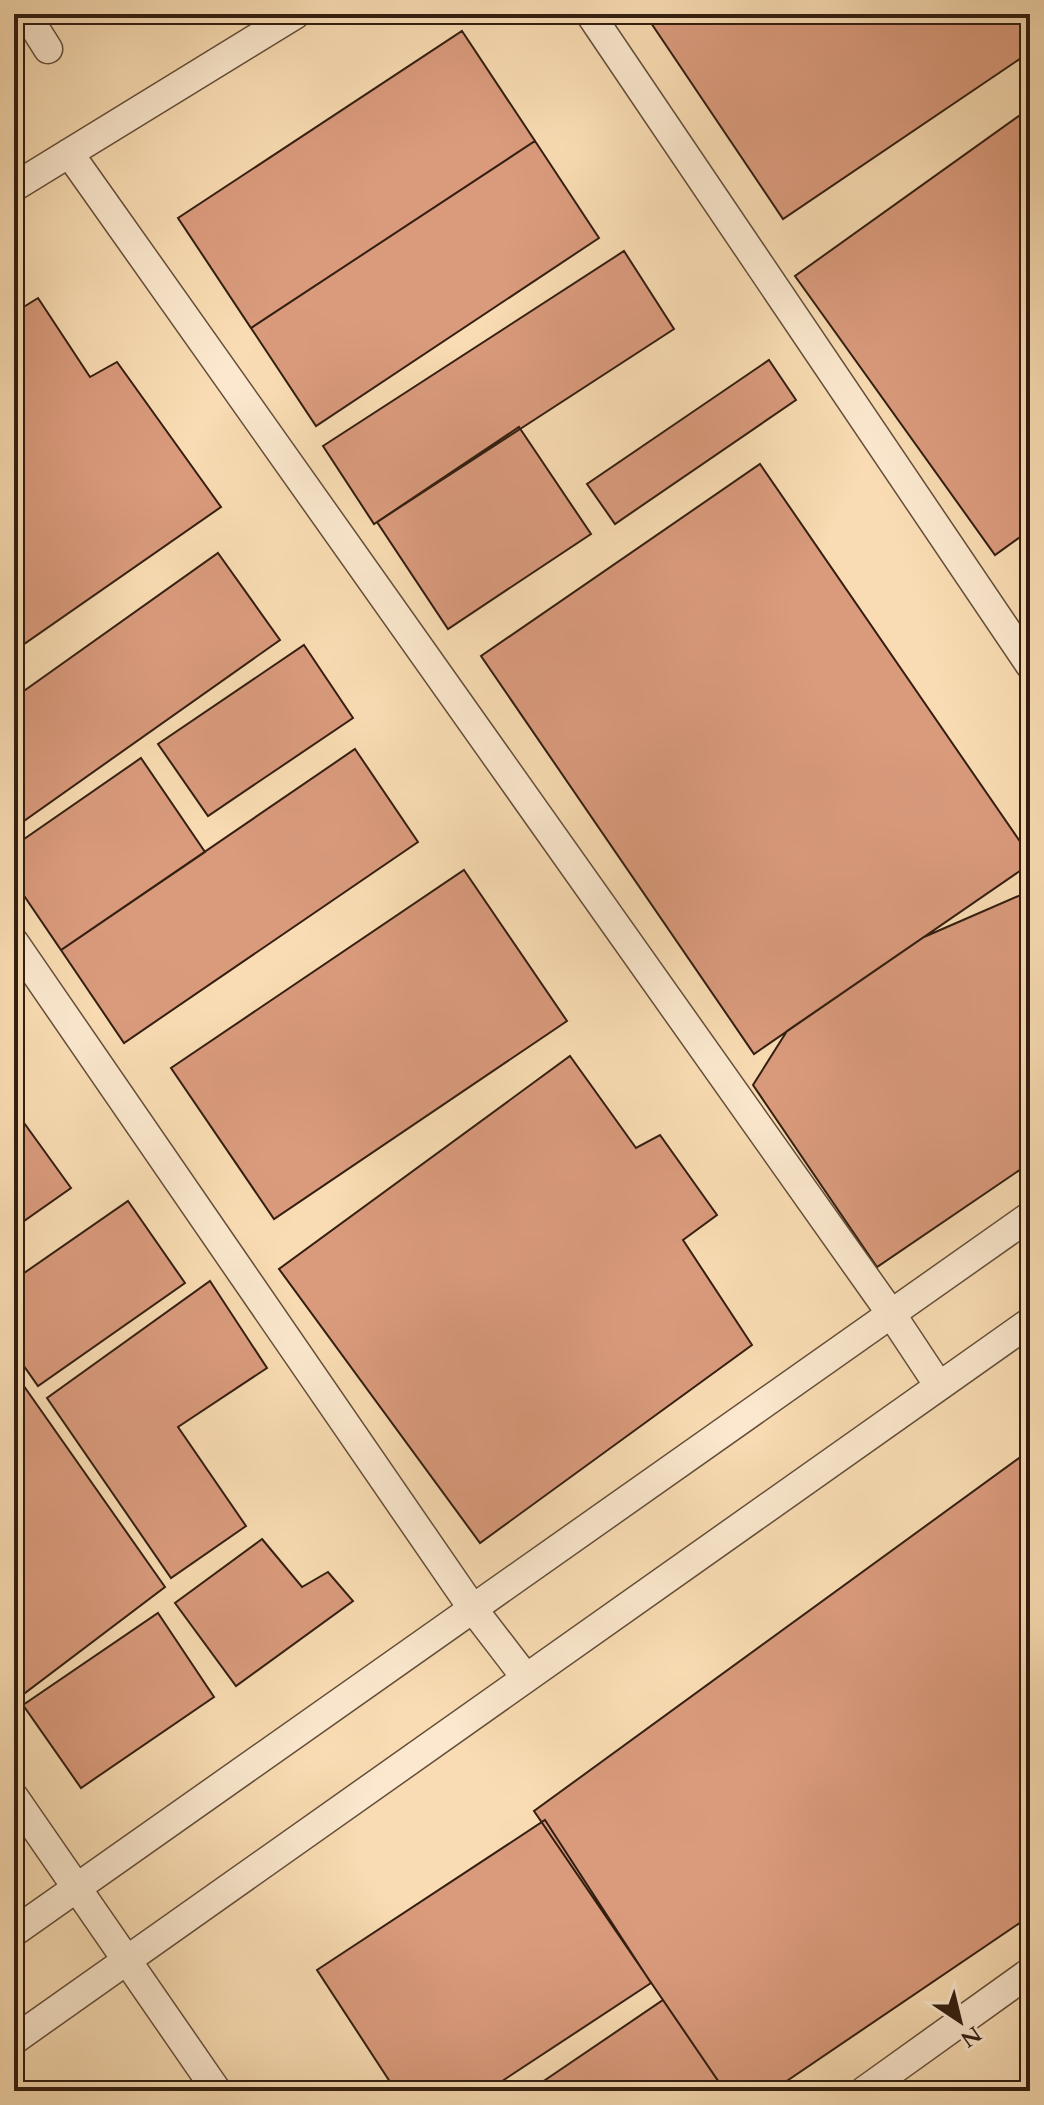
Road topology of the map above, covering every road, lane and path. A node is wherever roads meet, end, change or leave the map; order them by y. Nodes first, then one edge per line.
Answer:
1 (26, 14) edge
2 (296, 14) edge
3 (590, 14) edge
4 (48, 49) dead end
5 (69, 153) junction
6 (14, 187) edge
7 (1030, 665) edge
8 (14, 942) edge
9 (1030, 1216) edge
10 (892, 1315) junction
11 (1030, 1322) edge
12 (939, 1386) junction
13 (473, 1609) junction
14 (526, 1678) junction
15 (14, 1797) edge
16 (77, 1887) junction
17 (14, 1932) edge
18 (127, 1960) junction
19 (1030, 1972) edge
20 (14, 2040) edge
21 (217, 2091) edge
22 (864, 2091) edge

1 - 4 street
2 - 5 street
3 - 7 street
5 - 6 street
5 - 10 street
8 - 13 street
9 - 10 street
10 - 12 street
10 - 13 street
11 - 12 street
12 - 14 street
13 - 14 street
13 - 16 street
14 - 18 street
15 - 16 street
16 - 17 street
16 - 18 street
18 - 20 street
18 - 21 street
19 - 22 street

